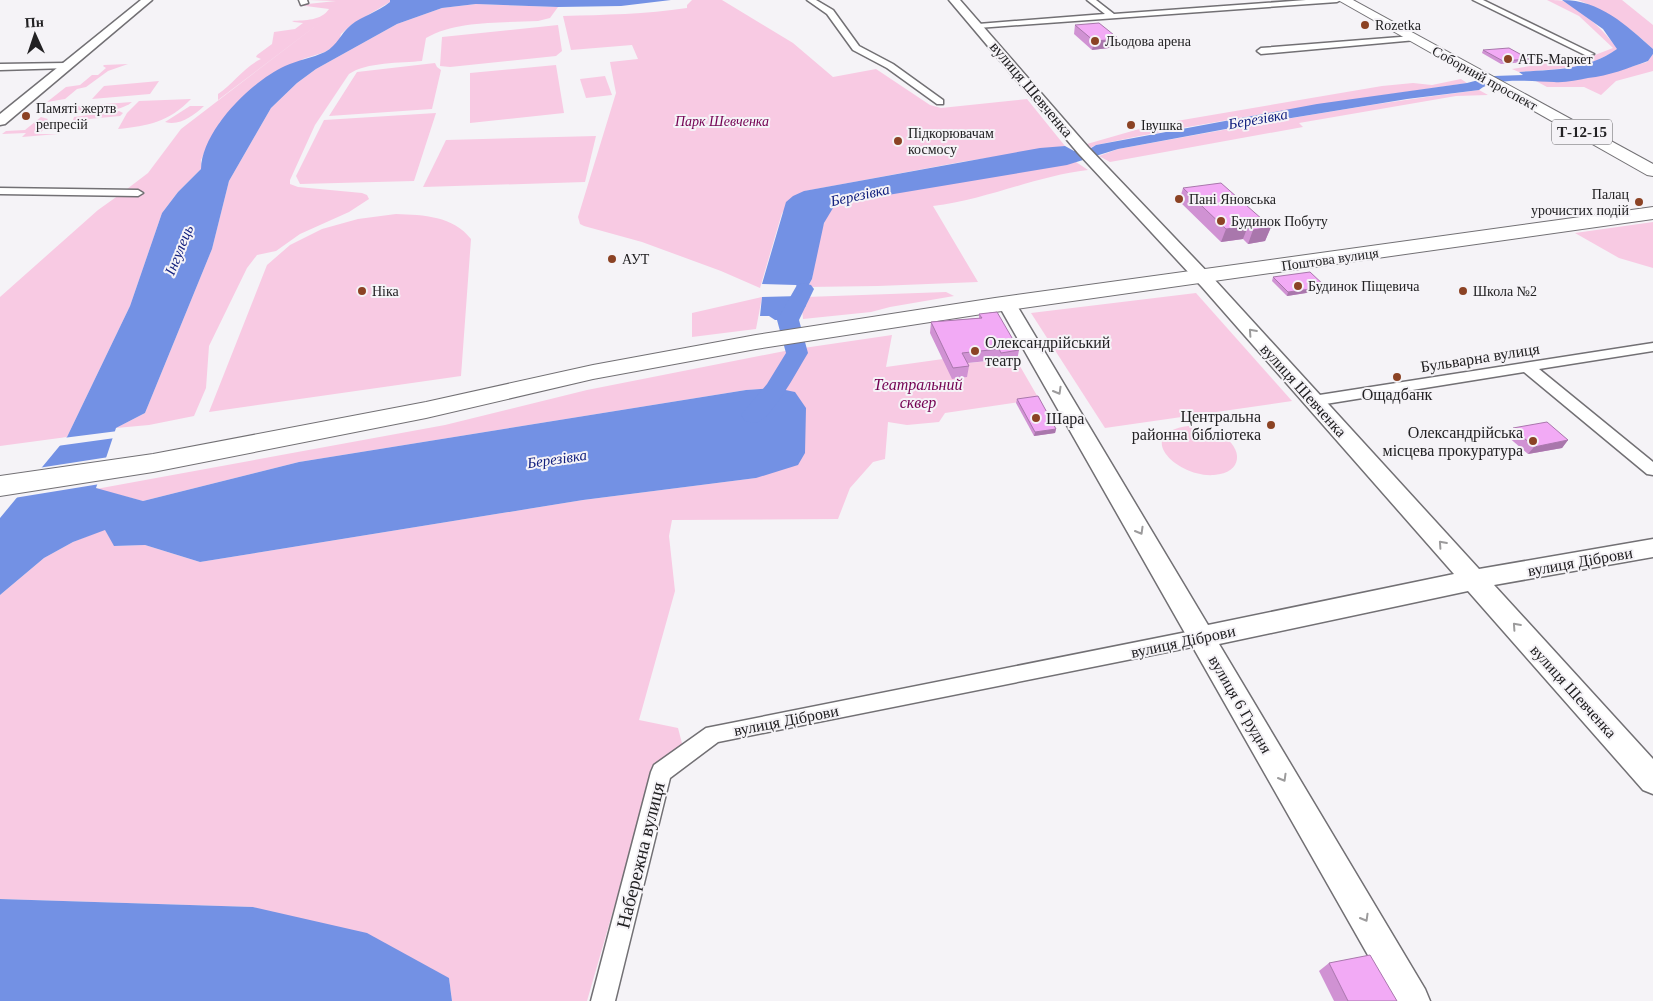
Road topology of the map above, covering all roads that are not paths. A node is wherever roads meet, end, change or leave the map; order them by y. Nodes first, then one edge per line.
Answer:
1 (147, 0) edge
2 (810, 0) edge
3 (954, 0) edge
4 (1091, 0) edge
5 (1337, 0) edge
6 (1344, 0) edge
7 (1477, 0) edge
8 (1112, 16) junction
9 (978, 26) junction
10 (1413, 38) junction
11 (1261, 51) dead end
12 (1590, 54) dead end
13 (66, 66) junction
14 (0, 67) edge
15 (940, 102) dead end
16 (0, 121) edge
17 (1653, 171) edge
18 (0, 191) edge
19 (138, 193) dead end
20 (1653, 212) edge
21 (1203, 277) junction
22 (1007, 304) junction
23 (1653, 347) edge
24 (1527, 367) junction
25 (1313, 400) junction
26 (1653, 470) edge
27 (0, 486) edge
28 (1653, 548) edge
29 (1475, 580) junction
30 (1202, 637) junction
31 (714, 734) joint
32 (1653, 780) edge
33 (602, 1001) edge
34 (1413, 1001) edge

1 - 13 street
2 - 15 street
3 - 9 street, вулиця Шевченка
4 - 8 street
5 - 8 street
6 - 10 highway, Соборний проспект / Т-12-15
7 - 12 street
8 - 9 street
9 - 21 street, вулиця Шевченка
10 - 11 street
10 - 17 highway, Соборний проспект / Т-12-15
13 - 14 street
13 - 16 street
18 - 19 street
20 - 21 highway, Поштова вулиця
21 - 22 highway, Поштова вулиця
25 -> 21 street, вулиця Шевченка
22 - 27 highway, Поштова вулиця
22 -> 30 street, вулиця 6 Грудня
23 - 24 street, Бульварна вулиця
24 - 25 street, Бульварна вулиця
24 - 26 street
29 -> 25 street, вулиця Шевченка
28 - 29 street, вулиця Діброви
29 - 30 street, вулиця Діброви
32 -> 29 street, вулиця Шевченка
30 - 31 street, вулиця Діброви
30 -> 34 street, вулиця 6 Грудня
31 - 33 street, Набережна вулиця

